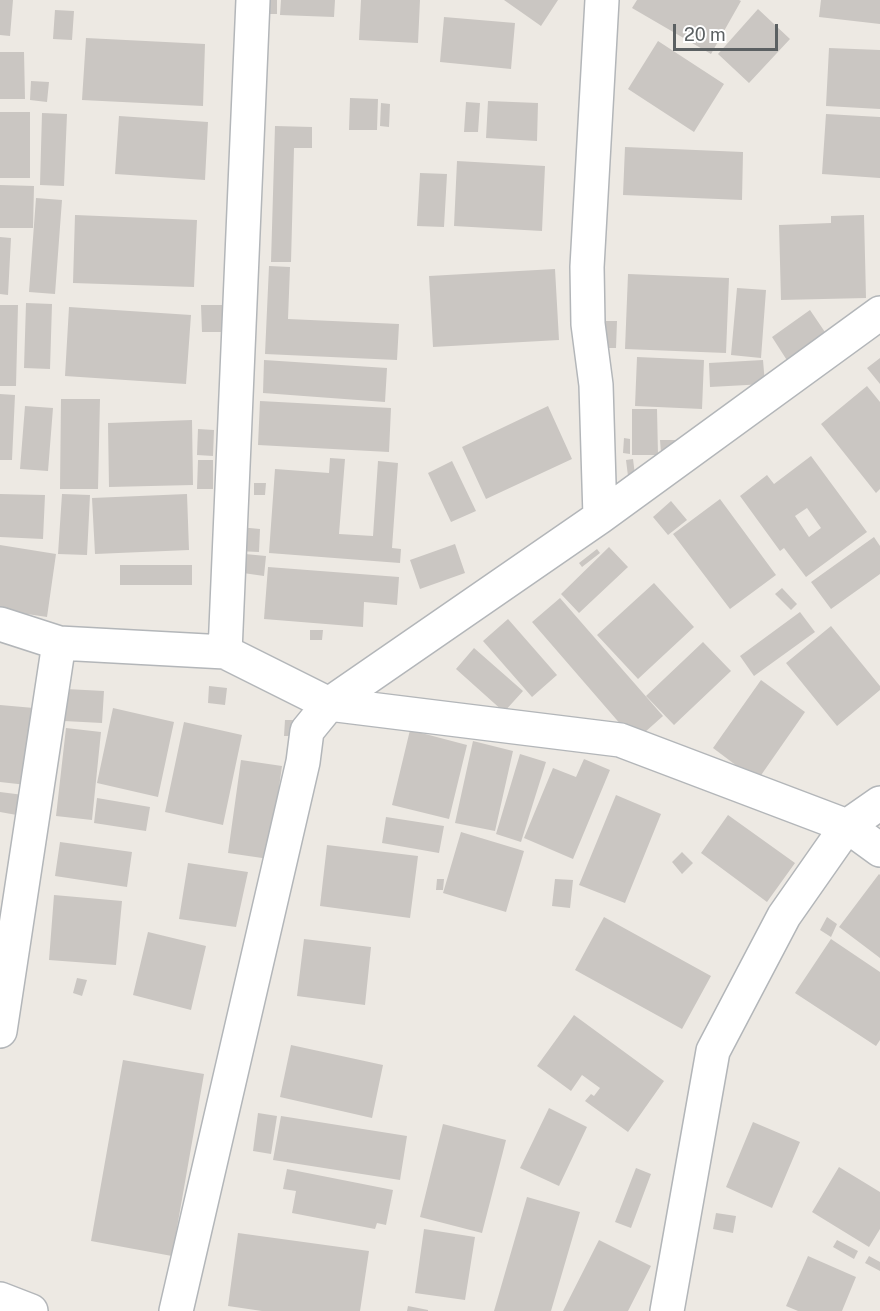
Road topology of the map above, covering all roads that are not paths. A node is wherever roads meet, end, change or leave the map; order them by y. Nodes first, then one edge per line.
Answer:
1 (253, 0) edge
2 (602, 0) edge
3 (880, 313) edge
4 (600, 517) junction
5 (0, 624) edge
6 (59, 643) junction
7 (225, 652) junction
8 (329, 705) junction
9 (880, 803) edge
10 (847, 826) junction
11 (880, 850) edge
12 (0, 1026) edge
13 (0, 1031) edge
14 (0, 1299) edge
15 (31, 1311) edge
16 (176, 1311) edge
17 (667, 1311) edge

1 - 7 street
2 - 4 street
3 - 4 street
4 - 8 street
5 - 6 street
6 - 7 street
6 - 12 street
7 - 8 street
8 - 10 street
8 - 16 street
9 - 10 street
10 - 11 street
10 - 17 street
12 - 13 street
14 - 15 street

